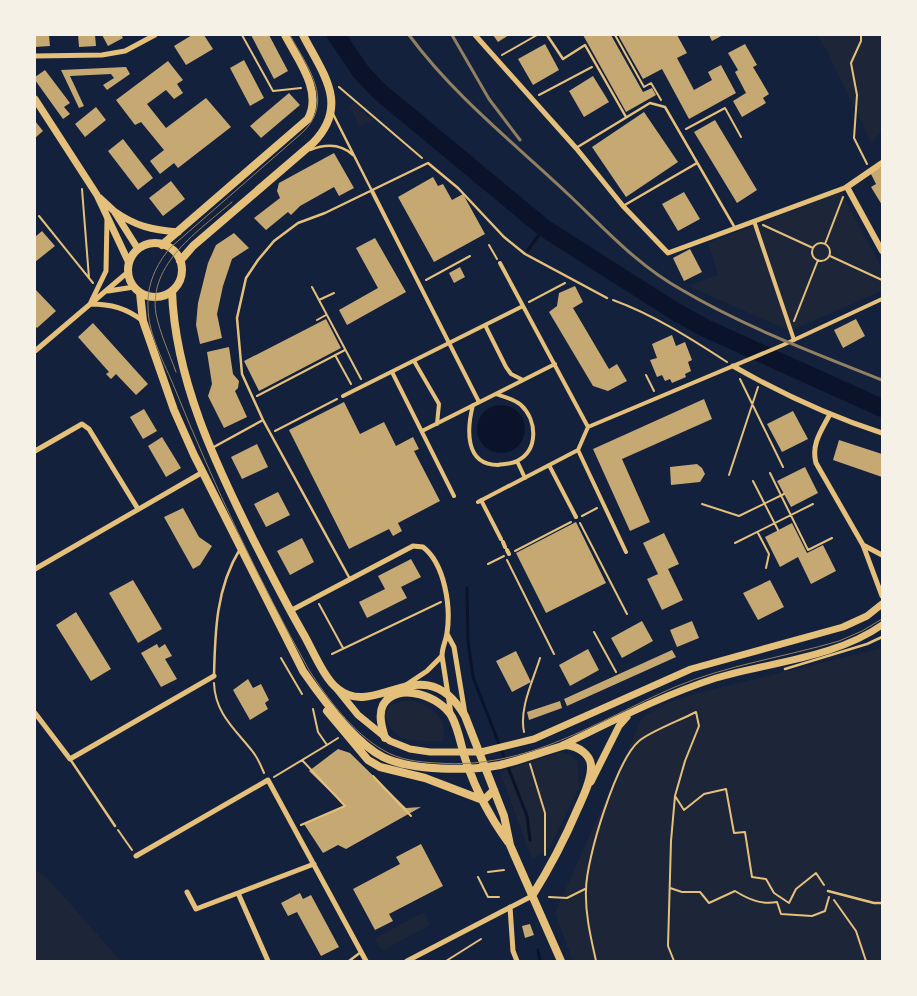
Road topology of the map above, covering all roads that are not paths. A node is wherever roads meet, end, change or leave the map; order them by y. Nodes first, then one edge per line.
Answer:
1 (155, 35) edge
2 (285, 35) edge
3 (303, 35) edge
4 (474, 35) edge
5 (547, 35) edge
6 (35, 56) edge
7 (35, 99) edge
8 (332, 111) junction
9 (626, 117) junction
10 (576, 148) junction
11 (299, 154) junction
12 (356, 157) junction
13 (882, 162) edge
14 (697, 163) junction
15 (847, 187) junction
16 (372, 191) junction
17 (97, 195) junction
18 (623, 206) junction
19 (114, 211) junction
20 (107, 216) junction
21 (754, 221) junction
22 (735, 228) junction
23 (178, 232) junction
24 (162, 244) junction
25 (138, 249) junction
26 (882, 251) edge
27 (180, 261) junction
28 (500, 263) road end
29 (128, 267) junction
30 (137, 290) junction
31 (107, 291) junction
32 (172, 291) junction
33 (607, 298) road end
34 (882, 299) edge
35 (90, 304) junction
36 (523, 306) junction
37 (143, 321) junction
38 (485, 325) junction
39 (794, 340) junction
40 (449, 343) junction
41 (35, 351) edge
42 (414, 361) junction
43 (555, 364) junction
44 (734, 366) junction
45 (392, 372) junction
46 (523, 380) junction
47 (496, 394) junction
48 (343, 396) road end
49 (479, 402) junction
50 (474, 405) junction
51 (829, 416) junction
52 (263, 420) junction
53 (437, 424) junction
54 (588, 427) junction
55 (422, 431) junction
56 (882, 433) edge
57 (210, 449) junction
58 (578, 450) junction
59 (35, 451) edge
60 (517, 461) junction
61 (550, 465) junction
62 (203, 472) junction
63 (525, 478) junction
64 (454, 496) dead end
65 (138, 509) junction
66 (577, 518) road end
67 (863, 545) junction
68 (505, 548) road end
69 (241, 549) junction
70 (626, 552) dead end
71 (882, 555) edge
72 (35, 569) edge
73 (350, 579) junction
74 (882, 596) edge
75 (882, 604) edge
76 (290, 611) junction
77 (882, 625) edge
78 (448, 634) junction
79 (882, 637) edge
80 (442, 656) junction
81 (785, 669) dead end
82 (303, 671) junction
83 (214, 676) joint
84 (405, 685) junction
85 (336, 688) junction
86 (447, 692) junction
87 (35, 713) edge
88 (629, 714) junction
89 (452, 716) junction
90 (465, 716) junction
91 (386, 738) junction
92 (560, 747) junction
93 (70, 759) junction
94 (494, 790) junction
95 (584, 795) junction
96 (480, 799) junction
97 (115, 826) road end
98 (510, 845) junction
99 (136, 856) road end
100 (314, 864) junction
101 (828, 891) road end
102 (187, 892) dead end
103 (238, 893) junction
104 (532, 896) junction
105 (882, 903) edge
106 (510, 907) junction
107 (361, 952) junction
108 (268, 961) edge
109 (348, 961) edge
110 (366, 961) edge
111 (407, 961) edge
112 (518, 961) edge
113 (561, 961) edge

1 - 6 street
2 - 23 main road
3 - 8 main road
4 - 10 street
5 - 9 lane
7 - 17 main road
8 - 11 main road
8 - 12 lane
9 - 10 lane
9 - 14 lane
10 - 18 street
11 - 12 lane
11 - 27 main road
12 - 16 lane
13 - 15 street
14 - 18 lane
14 - 22 lane
15 - 21 street
15 - 26 street
16 - 33 lane
16 - 40 street
16 - 52 lane
17 - 19 main road
17 - 20 main road
18 - 22 street
19 - 23 main road
19 - 25 main road
20 - 29 main road
20 - 35 street
21 - 22 street
21 - 39 street
23 - 24 main road
24 - 25 main road
24 - 27 main road
25 - 29 main road
27 - 32 main road
28 - 36 street
29 - 30 main road
29 - 31 street
30 - 31 street
30 - 32 main road
30 - 37 main road
31 - 35 street
32 - 57 main road
34 - 39 street
35 - 37 street
35 - 41 street
36 - 38 street
36 - 43 street
37 - 62 main road
38 - 40 street
38 - 46 street
39 - 44 street
40 - 42 street
40 - 49 street
42 - 45 street
42 - 53 street
43 - 46 street
43 - 54 street
44 - 51 street
44 - 54 street
45 - 48 street
45 - 55 street
46 - 47 street
47 - 49 street
47 - 60 street
49 - 50 street
50 - 53 street
50 - 60 street
51 - 56 street
51 - 67 street
52 - 57 lane
52 - 73 lane
53 - 55 street
54 - 58 street
55 - 64 street
57 - 76 main road
58 - 61 street
58 - 70 street
59 - 65 street
60 - 63 street
61 - 63 street
61 - 66 street
62 - 65 street
62 - 69 main road
63 - 68 street
65 - 72 street
67 - 71 street
67 - 74 street
69 - 82 main road
69 - 83 lane
73 - 76 street
73 - 78 street
75 - 91 main road
76 - 85 main road
77 - 88 main road
78 - 80 street
78 - 90 street
79 - 81 lane
80 - 84 street
80 - 86 street
82 - 92 main road
82 - 96 main road
83 - 93 street
84 - 85 main road
84 - 86 main road
85 - 91 main road
86 - 89 street
86 - 90 main road
87 - 93 street
88 - 92 main road
88 - 95 main road
89 - 91 main road
89 - 96 main road
90 - 94 main road
92 - 95 main road
93 - 97 lane
94 - 96 main road
94 - 98 main road
95 - 104 main road
96 - 98 main road
98 - 104 main road
99 - 100 street
100 - 103 street
100 - 107 street
101 - 105 lane
102 - 103 street
103 - 108 street
104 - 106 street
104 - 113 main road
106 - 111 street
106 - 112 street
107 - 109 lane
107 - 110 street

